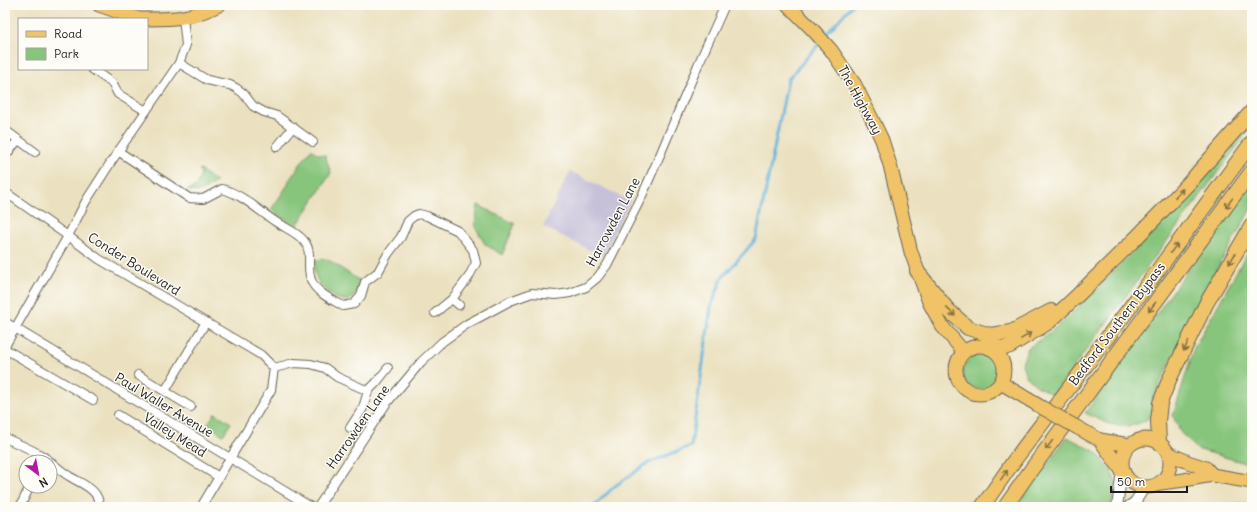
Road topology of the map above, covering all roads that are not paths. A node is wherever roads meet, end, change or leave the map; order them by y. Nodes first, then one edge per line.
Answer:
1 (99, 5) edge
2 (219, 5) edge
3 (725, 5) edge
4 (788, 5) edge
5 (136, 18) edge
6 (183, 18) junction
7 (148, 19) edge
8 (179, 63) junction
9 (93, 70) edge
10 (146, 111) junction
11 (1252, 112) edge
12 (293, 127) junction
13 (5, 130) edge
14 (18, 140) junction
15 (313, 142) dead end
16 (1252, 142) edge
17 (277, 147) dead end
18 (118, 151) junction
19 (35, 152) dead end
20 (5, 156) edge
21 (1252, 171) edge
22 (5, 192) edge
23 (1252, 225) edge
24 (68, 236) junction
25 (917, 271) junction
26 (1078, 296) junction
27 (452, 299) junction
28 (459, 305) dead end
29 (435, 312) dead end
30 (5, 322) edge
31 (206, 322) junction
32 (15, 328) junction
33 (5, 347) edge
34 (990, 348) junction
35 (964, 352) junction
36 (274, 368) junction
37 (388, 368) dead end
38 (138, 375) dead end
39 (1001, 383) junction
40 (165, 391) junction
41 (368, 391) junction
42 (93, 400) dead end
43 (191, 407) dead end
44 (118, 415) dead end
45 (350, 428) dead end
46 (5, 438) edge
47 (1100, 440) junction
48 (1159, 442) junction
49 (1130, 445) junction
50 (1168, 453) junction
51 (38, 454) edge
52 (230, 458) junction
53 (58, 469) edge
54 (1122, 471) junction
55 (1212, 475) junction
56 (219, 477) junction
57 (1252, 482) edge
58 (1161, 483) junction
59 (1144, 488) junction
60 (26, 494) edge
61 (20, 507) edge
62 (99, 507) edge
63 (201, 507) edge
64 (311, 507) edge
65 (318, 507) edge
66 (982, 507) edge
67 (1005, 507) edge
68 (1118, 507) edge
69 (1128, 507) edge

1 - 5 main road
2 - 6 main road
3 - 65 street, Harrowden Lane
4 - 25 main road, The Highway
6 - 7 main road
6 - 8 street, Conder Boulevard
8 - 10 street, Conder Boulevard
8 - 12 street
9 - 10 street
10 - 18 street, Conder Boulevard
26 -> 11 highway
12 - 15 street
12 - 17 street
13 - 14 street
14 - 19 street
14 - 20 street
66 -> 16 highway, Bedford Southern Bypass
18 - 24 street, Conder Boulevard
18 - 27 street
21 -> 67 highway, Bedford Southern Bypass
22 - 24 street
23 -> 48 highway
24 - 31 street, Conder Boulevard
24 - 32 street
25 -> 26 highway
25 - 35 main road, The Highway
34 -> 26 highway
27 - 28 street
27 - 29 street
30 - 32 street, Paul Waller Avenue
31 - 36 street, Conder Boulevard
31 - 40 street
32 - 33 street
32 - 52 street, Paul Waller Avenue
33 - 42 street
34 - 35 main road
34 - 39 main road
35 - 39 main road
36 - 41 street
36 - 52 street
37 - 41 street
38 - 40 street
39 - 47 main road, bridge
40 - 43 street
41 - 45 street
44 - 56 street, Valley Mead
46 - 51 street
47 - 49 main road
47 - 54 main road
48 - 49 main road
48 - 50 main road
49 - 54 main road
50 - 55 main road
50 - 58 main road
52 - 56 street
52 - 64 street, Paul Waller Avenue
53 - 62 street
54 - 59 main road
54 - 68 street
55 - 57 main road
55 - 58 main road
56 - 63 street
58 - 59 main road
59 - 69 street
60 - 61 street

